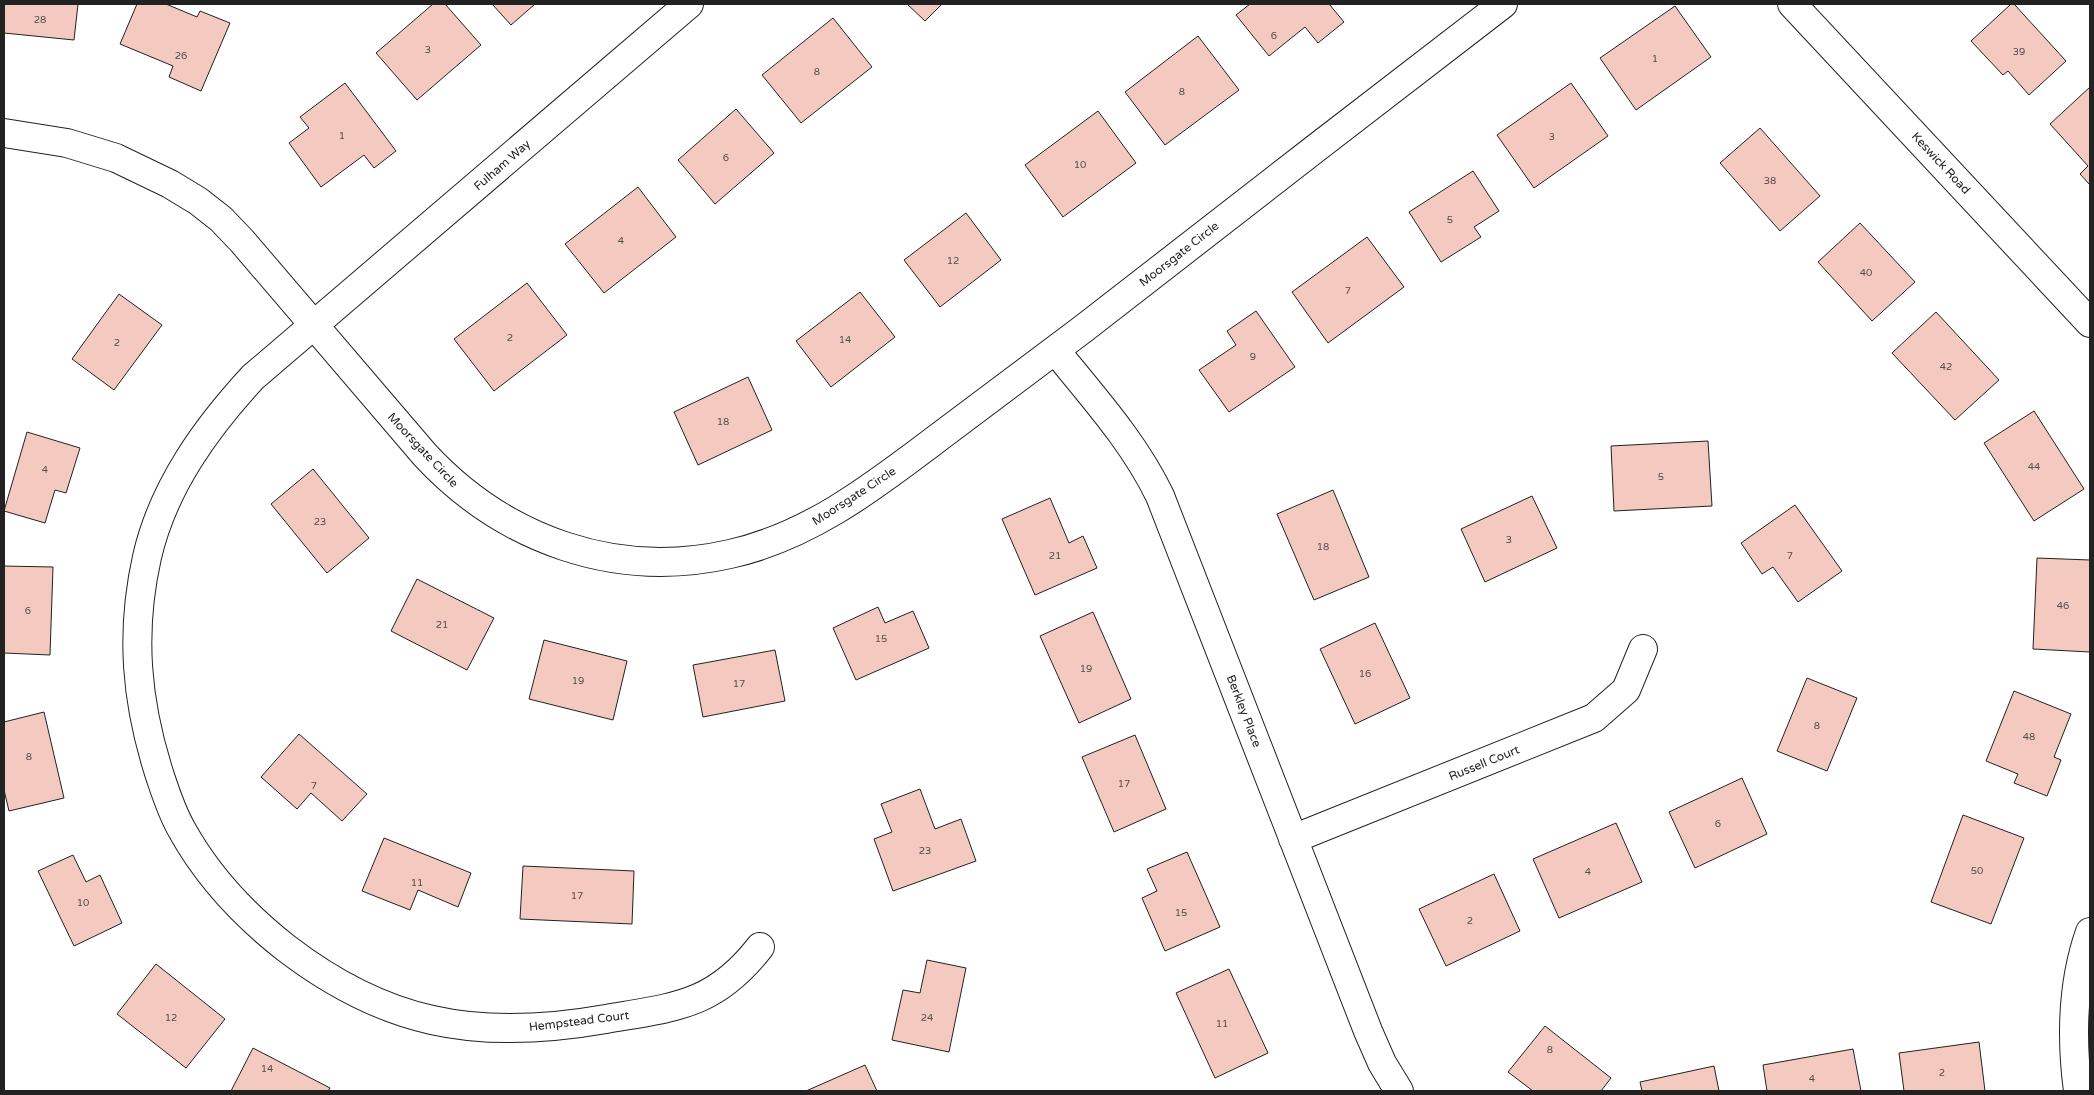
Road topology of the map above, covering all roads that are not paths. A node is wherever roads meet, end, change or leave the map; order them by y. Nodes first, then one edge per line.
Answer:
1 (689, 4) edge
2 (1503, 4) edge
3 (1792, 4) edge
4 (4, 133) edge
5 (2090, 323) edge
6 (314, 325) junction
7 (1055, 350) junction
8 (1642, 649) dead end
9 (1293, 838) junction
10 (2090, 932) edge
11 (760, 947) dead end
12 (1399, 1091) edge
13 (2078, 1091) edge

1 - 6 street, Fulham Way
2 - 7 street, Moorsgate Circle
3 - 5 street, Keswick Road
4 - 6 street, Moorsgate Circle
6 - 7 street, Moorsgate Circle
6 - 11 street, Hempstead Court
7 - 9 street, Berkley Place
8 - 9 street, Russell Court
9 - 12 street, Berkley Place
10 - 13 street

